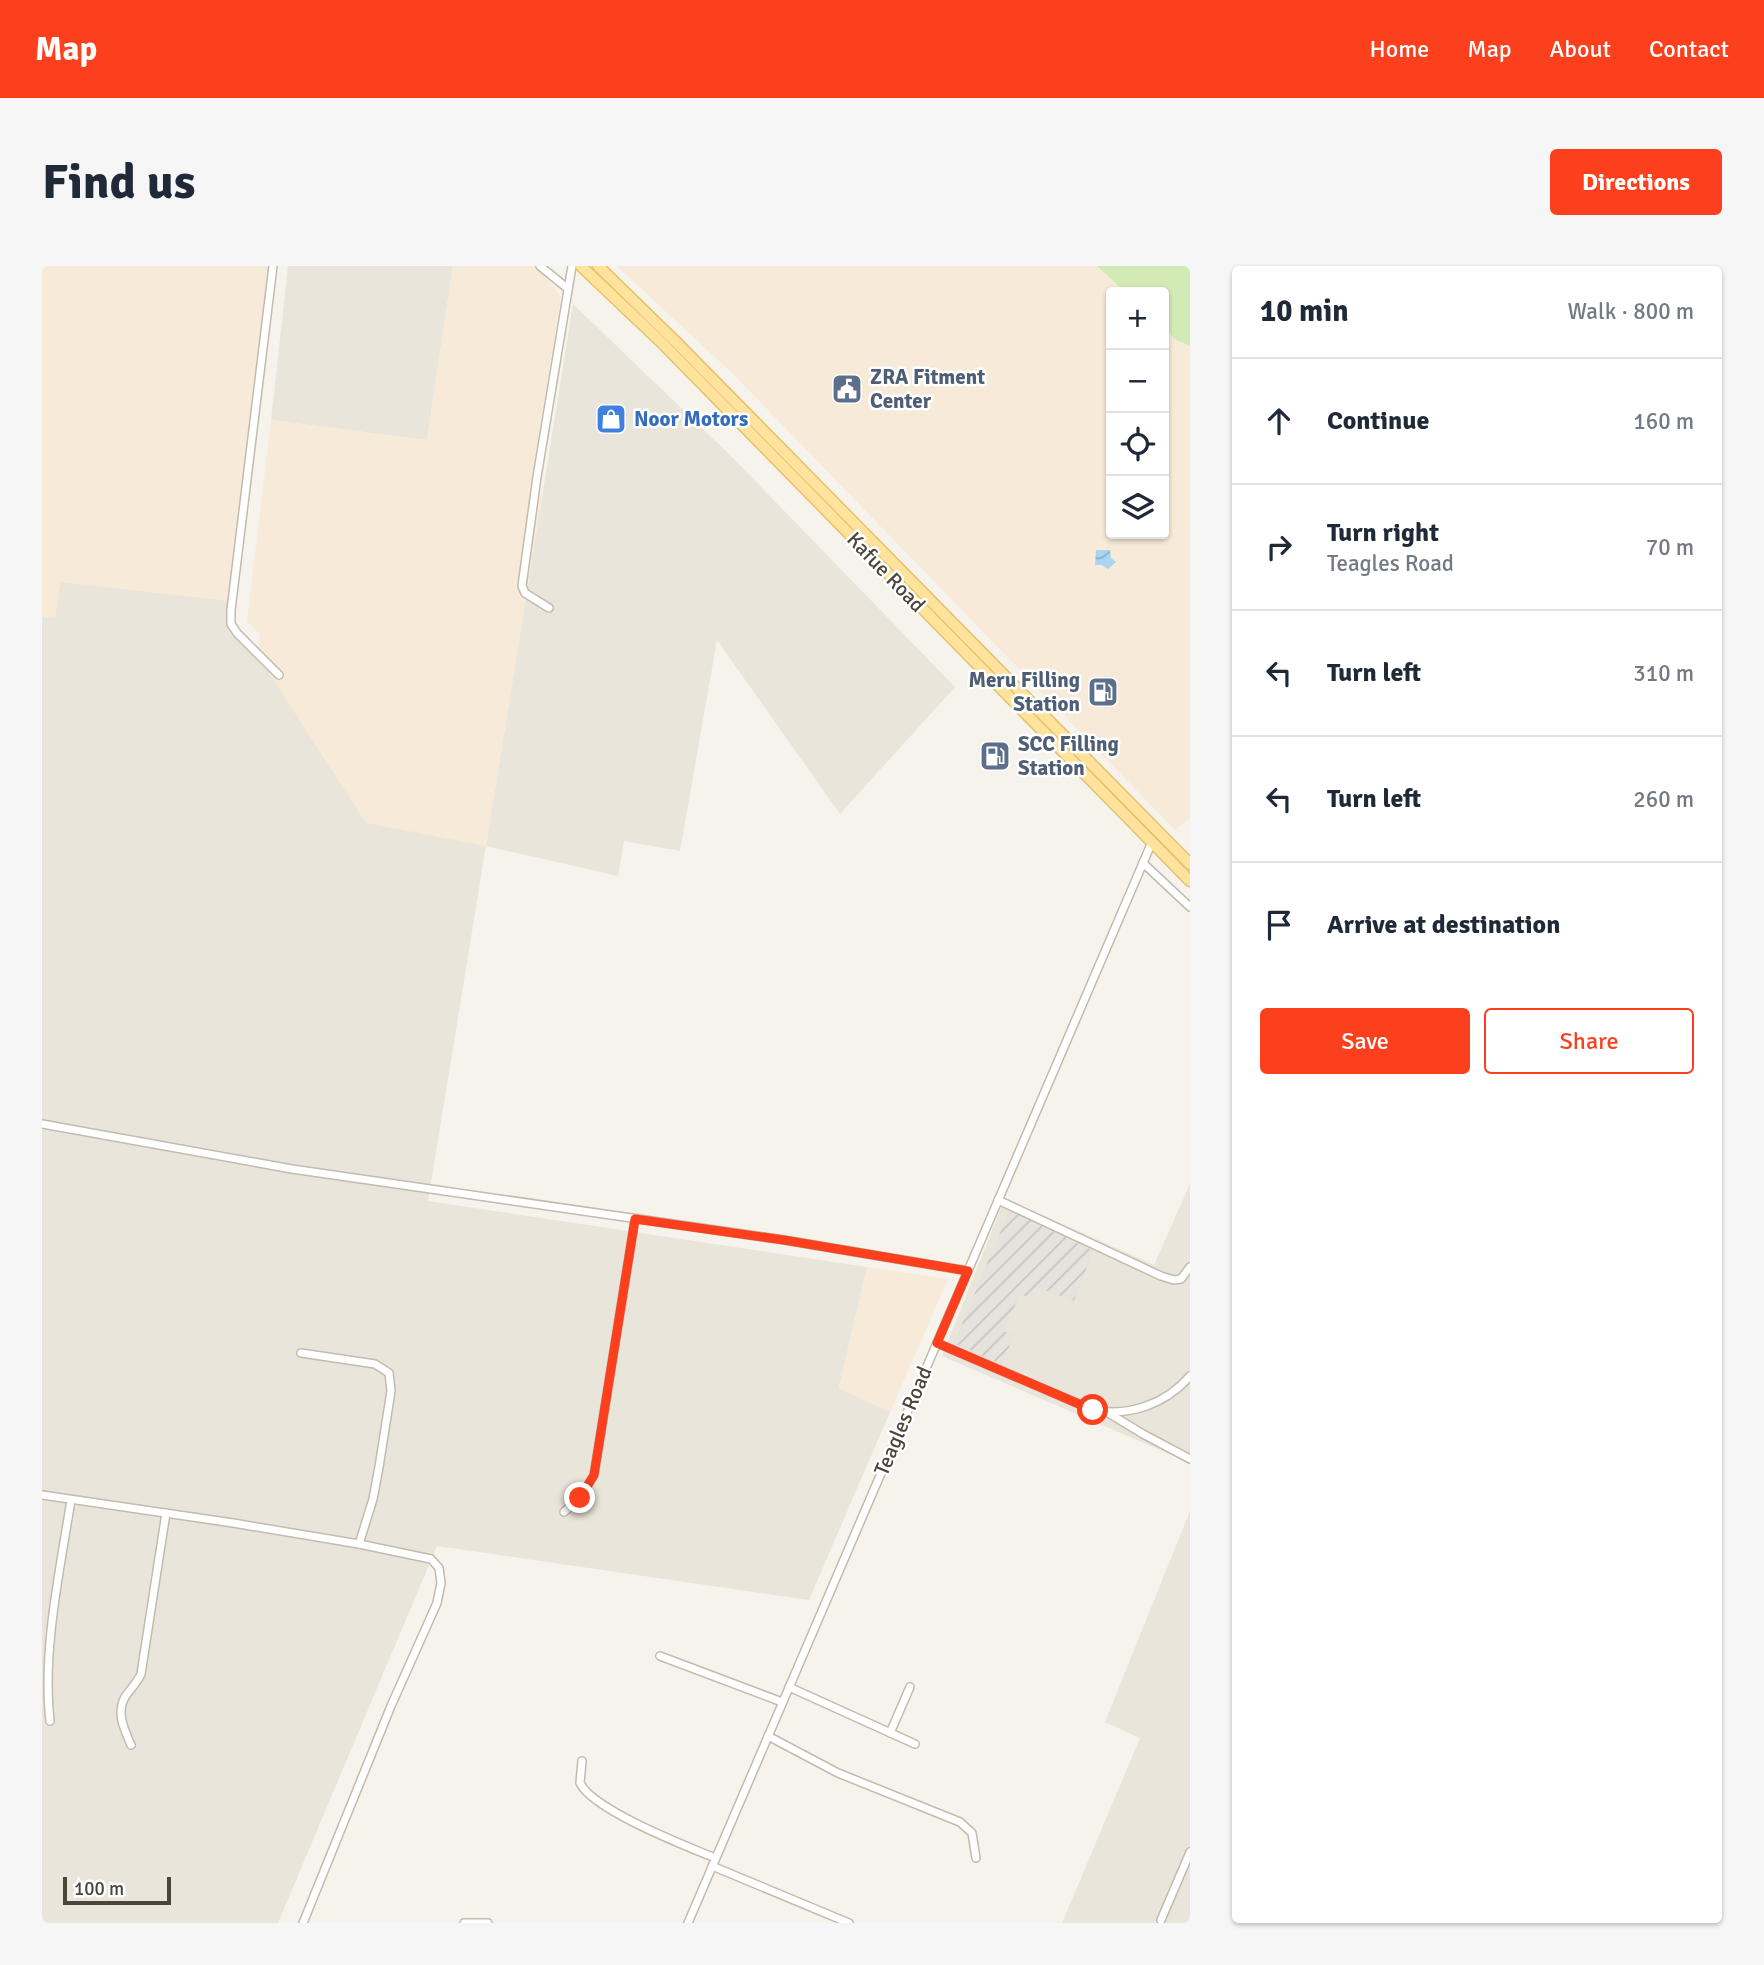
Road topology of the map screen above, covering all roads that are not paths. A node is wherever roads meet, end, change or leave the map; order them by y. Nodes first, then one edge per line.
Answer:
1 (274, 266) edge
2 (540, 266) edge
3 (572, 266) edge
4 (581, 266) edge
5 (598, 266) edge
6 (567, 288) junction
7 (549, 608) dead end
8 (279, 676) dead end
9 (1152, 842) junction
10 (1143, 863) junction
11 (1190, 864) edge
12 (1190, 881) edge
13 (1190, 907) edge
14 (42, 1124) edge
15 (998, 1200) junction
16 (635, 1219) junction
17 (1190, 1267) edge
18 (968, 1271) junction
19 (937, 1343) junction
20 (301, 1353) dead end
21 (1190, 1377) edge
22 (1110, 1413) junction
23 (1190, 1459) edge
24 (42, 1495) edge
25 (71, 1500) junction
26 (564, 1512) dead end
27 (166, 1513) junction
28 (359, 1544) junction
29 (660, 1656) dead end
30 (789, 1687) junction
31 (910, 1687) dead end
32 (782, 1702) junction
33 (50, 1721) dead end
34 (890, 1733) junction
35 (768, 1736) junction
36 (915, 1744) dead end
37 (131, 1745) dead end
38 (582, 1761) dead end
39 (1190, 1852) edge
40 (976, 1858) dead end
41 (714, 1862) junction
42 (1163, 1922) edge
43 (303, 1923) edge
44 (464, 1923) edge
45 (488, 1923) edge
46 (688, 1923) edge
47 (849, 1923) edge

1 - 8 street
2 - 6 street
3 - 6 street
4 - 9 main road, Kafue Road
5 - 11 main road, Kafue Road
6 - 7 street
9 - 10 street, Teagles Road
9 - 12 main road, Kafue Road
10 - 13 street
10 - 15 street, Teagles Road
14 - 16 street
15 - 17 street
15 - 18 street, Teagles Road
16 - 18 street
16 - 26 street
18 - 19 street, Teagles Road
19 - 22 street
19 - 30 street, Teagles Road
20 - 28 street
21 - 22 street
22 - 23 street
24 - 25 street
25 - 27 street
25 - 33 street
27 - 28 street
27 - 37 street
28 - 43 street
29 - 32 street
30 - 32 street, Teagles Road
30 - 34 street
31 - 34 street
32 - 35 street, Teagles Road
34 - 36 street
35 - 40 street
35 - 41 street, Teagles Road
38 - 41 street
39 - 42 street
41 - 46 street, Teagles Road
41 - 47 street
44 - 45 street

